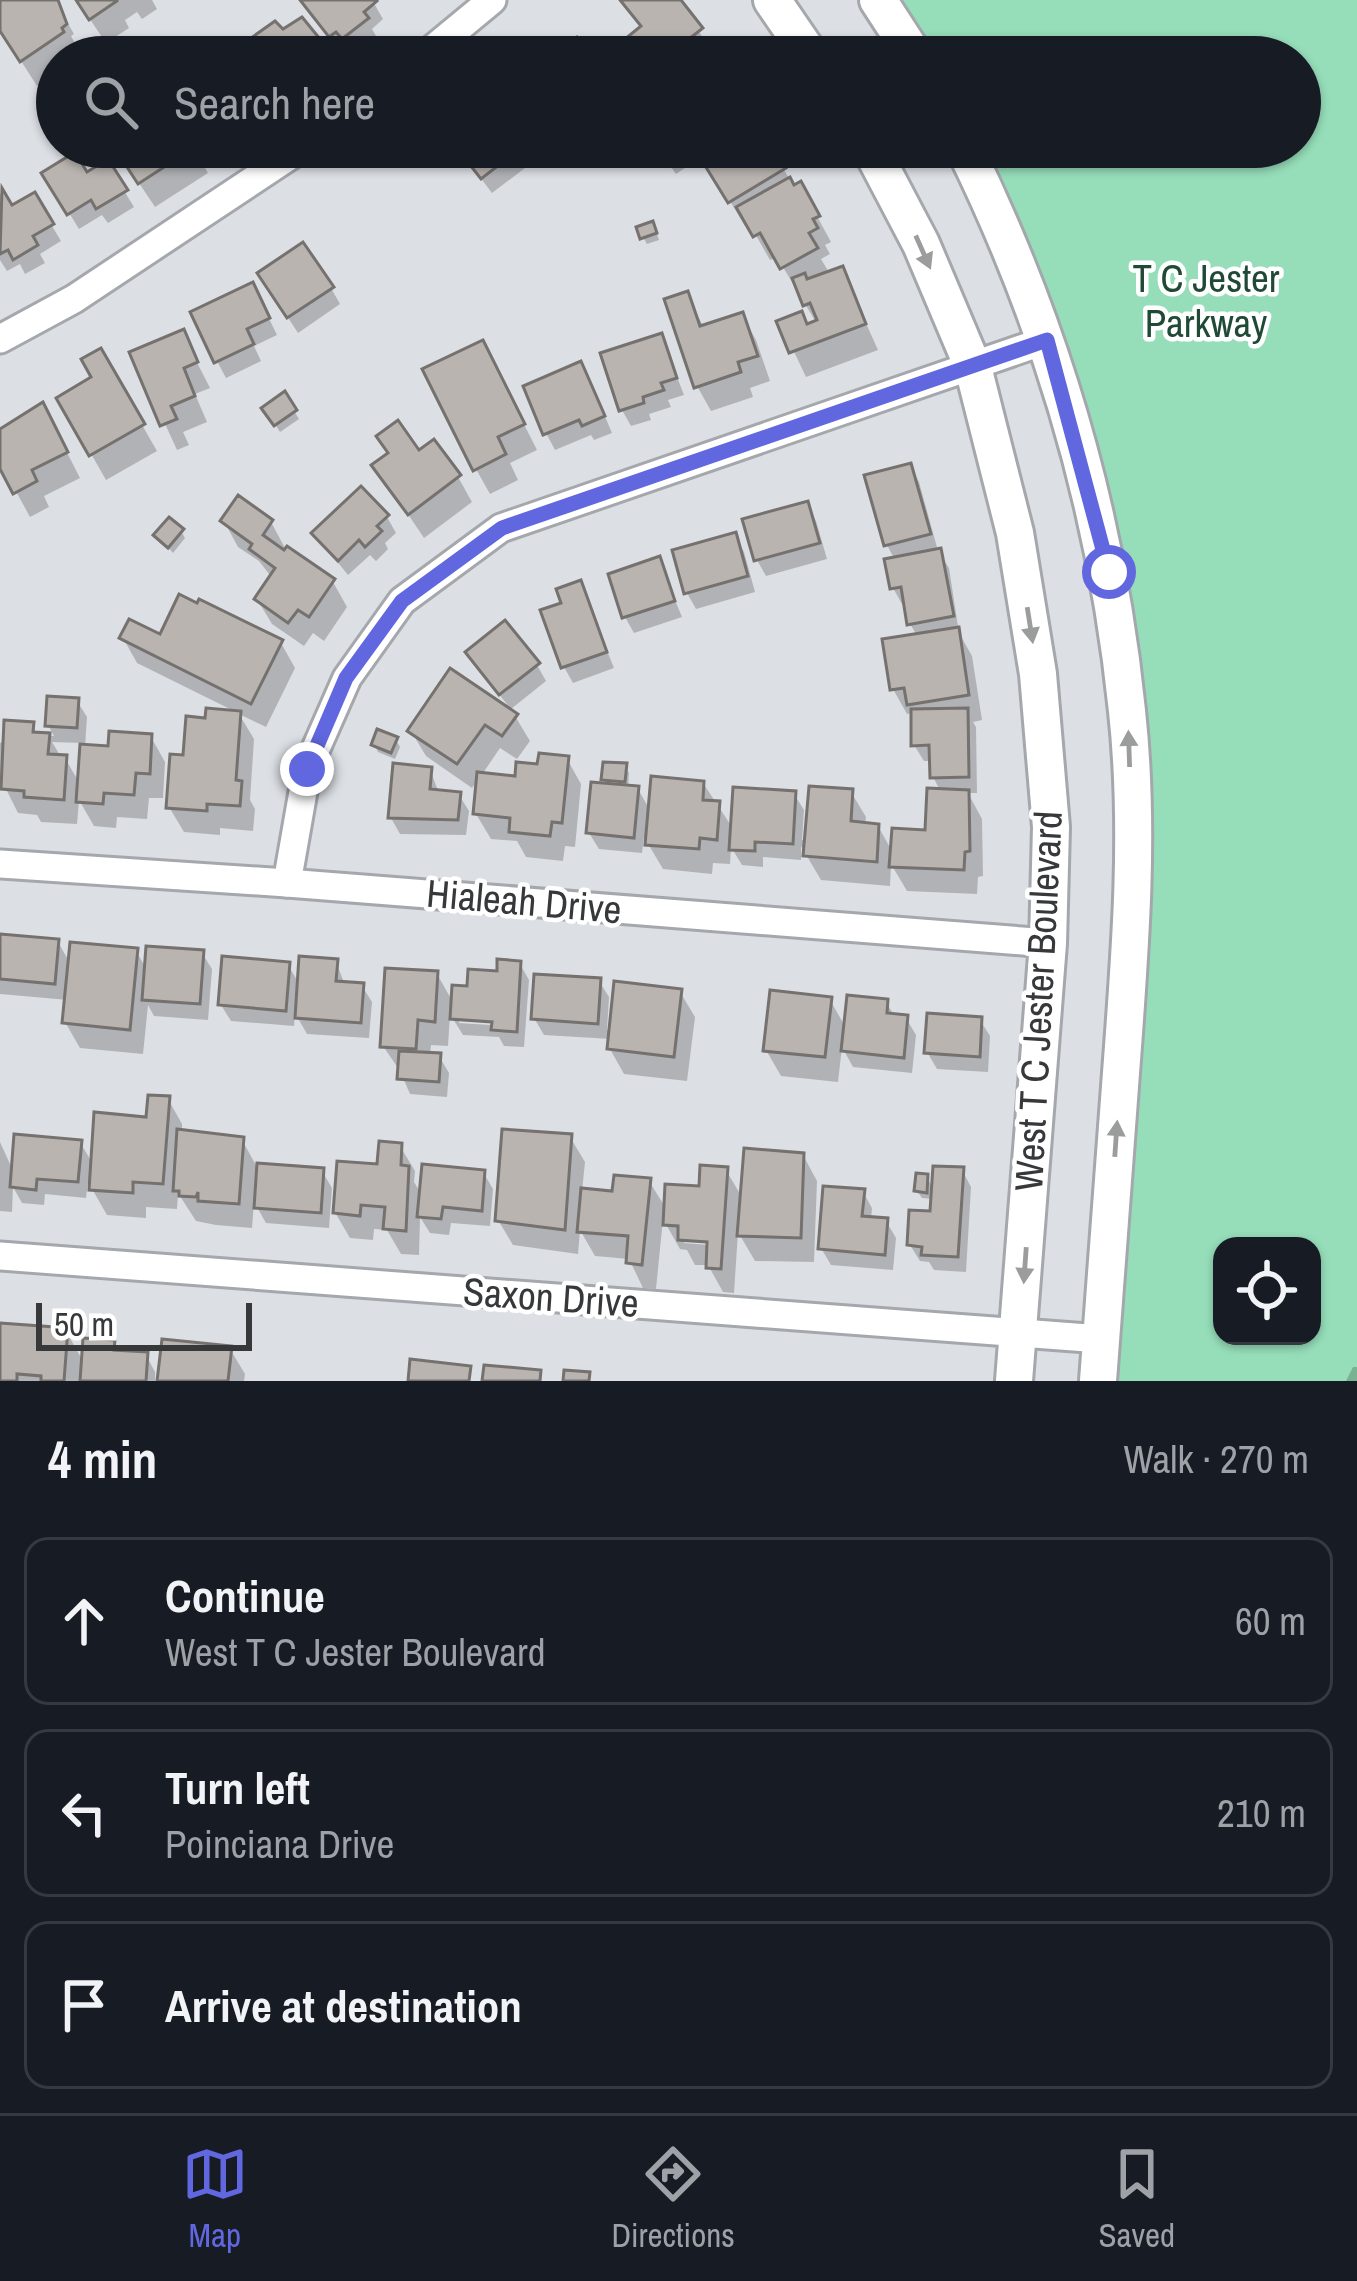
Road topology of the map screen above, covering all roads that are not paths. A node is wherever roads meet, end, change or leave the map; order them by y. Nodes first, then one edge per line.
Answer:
1 (492, 0) edge
2 (772, 0) edge
3 (878, 0) edge
4 (448, 36) edge
5 (797, 36) edge
6 (901, 36) edge
7 (271, 168) edge
8 (882, 168) edge
9 (974, 168) edge
10 (0, 339) edge
11 (1047, 340) junction
12 (973, 367) junction
13 (0, 864) edge
14 (287, 883) junction
15 (1048, 943) junction
16 (0, 1256) edge
17 (1020, 1331) junction
18 (1101, 1339) junction
19 (1014, 1381) edge
20 (1098, 1381) edge

1 - 4 street
2 - 5 main road
3 - 6 main road
7 - 10 street
8 -> 12 main road, West T C Jester Boulevard
9 - 11 main road
11 - 12 street
18 -> 11 main road
12 - 14 street
12 -> 15 main road, West T C Jester Boulevard
13 - 14 street, Hialeah Drive
14 - 15 street, Hialeah Drive
15 -> 17 main road, West T C Jester Boulevard
16 - 17 street, Saxon Drive
17 - 18 street, Saxon Drive
17 - 19 main road, West T C Jester Boulevard
18 - 20 main road

